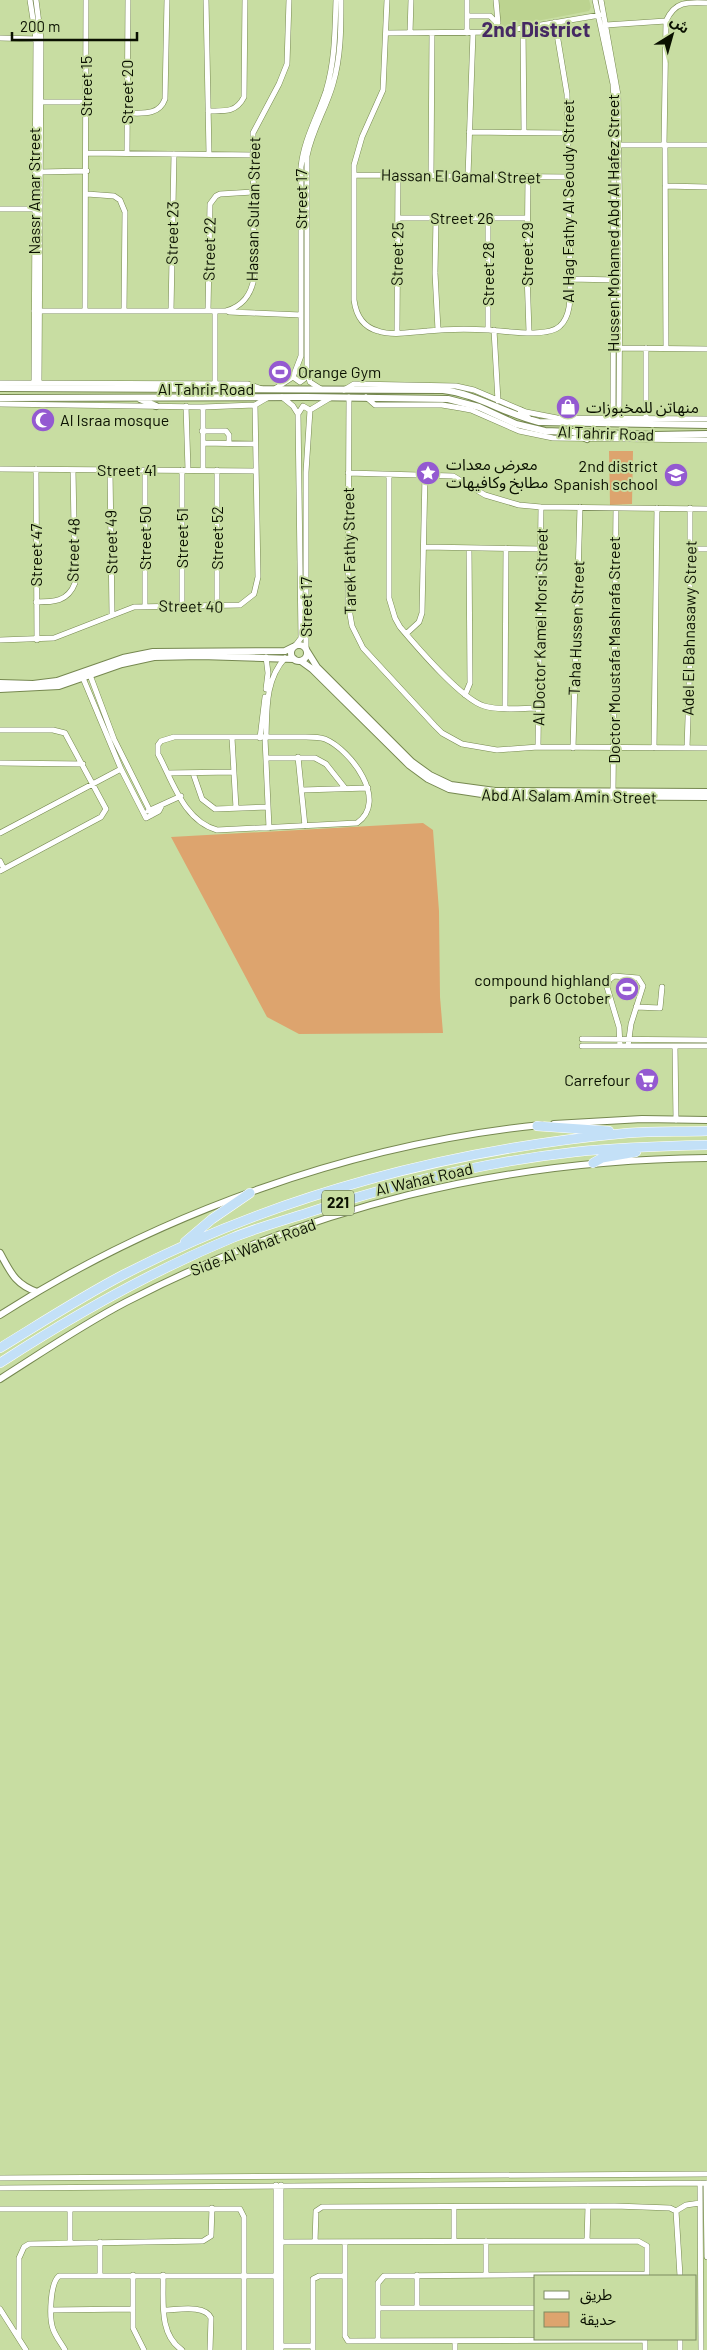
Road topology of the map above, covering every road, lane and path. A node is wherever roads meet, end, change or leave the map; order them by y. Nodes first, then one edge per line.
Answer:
1 (30, 0) edge
2 (36, 0) edge
3 (86, 0) edge
4 (128, 0) edge
5 (167, 0) edge
6 (206, 0) edge
7 (245, 0) edge
8 (289, 0) edge
9 (336, 0) edge
10 (341, 0) edge
11 (387, 0) edge
12 (411, 0) edge
13 (467, 0) edge
14 (496, 0) edge
15 (595, 0) edge
16 (601, 0) edge
17 (707, 2) edge
18 (601, 15) junction
19 (467, 16) junction
20 (666, 21) junction
21 (556, 22) junction
22 (606, 25) junction
23 (524, 28) junction
24 (498, 29) junction
25 (387, 33) junction
26 (410, 33) junction
27 (432, 33) junction
28 (470, 33) junction
29 (0, 38) edge
30 (38, 38) junction
31 (35, 102) junction
32 (41, 102) junction
33 (87, 102) junction
34 (208, 111) junction
35 (127, 113) junction
36 (469, 132) junction
37 (524, 132) junction
38 (568, 133) junction
39 (617, 145) junction
40 (664, 145) junction
41 (707, 145) edge
42 (86, 153) junction
43 (127, 153) junction
44 (174, 154) junction
45 (209, 154) junction
46 (253, 154) junction
47 (87, 171) junction
48 (41, 172) junction
49 (354, 175) junction
50 (398, 176) junction
51 (431, 176) junction
52 (468, 176) junction
53 (528, 177) junction
54 (568, 177) junction
55 (665, 186) junction
56 (707, 187) edge
57 (253, 192) junction
58 (87, 194) junction
59 (0, 209) edge
60 (34, 209) junction
61 (41, 209) junction
62 (398, 218) junction
63 (436, 218) junction
64 (488, 218) junction
65 (527, 218) junction
66 (570, 279) junction
67 (617, 280) junction
68 (37, 311) junction
69 (85, 311) junction
70 (124, 311) junction
71 (171, 311) junction
72 (226, 311) junction
73 (208, 312) junction
74 (215, 312) junction
75 (301, 315) junction
76 (438, 330) junction
77 (491, 330) junction
78 (397, 332) junction
79 (529, 332) junction
80 (616, 348) junction
81 (646, 348) junction
82 (666, 348) junction
83 (707, 349) edge
84 (307, 372) junction
85 (293, 377) junction
86 (37, 383) junction
87 (63, 383) junction
88 (5, 384) edge
89 (158, 384) junction
90 (216, 386) junction
91 (0, 388) edge
92 (73, 388) junction
93 (149, 388) junction
94 (200, 389) junction
95 (272, 389) junction
96 (321, 390) junction
97 (344, 390) junction
98 (405, 390) junction
99 (390, 394) junction
100 (70, 397) junction
101 (136, 397) junction
102 (366, 397) junction
103 (0, 398) edge
104 (202, 398) junction
105 (218, 398) junction
106 (267, 398) junction
107 (282, 398) junction
108 (330, 398) junction
109 (349, 398) junction
110 (404, 398) junction
111 (498, 401) junction
112 (0, 404) edge
113 (61, 404) junction
114 (156, 406) junction
115 (186, 406) junction
116 (255, 406) junction
117 (203, 407) junction
118 (310, 410) junction
119 (521, 411) junction
120 (298, 414) junction
121 (592, 418) junction
122 (619, 418) junction
123 (646, 418) junction
124 (613, 419) junction
125 (707, 419) edge
126 (530, 420) junction
127 (586, 424) junction
128 (655, 425) junction
129 (707, 425) edge
130 (202, 431) junction
131 (574, 432) junction
132 (707, 434) edge
133 (655, 435) junction
134 (587, 439) junction
135 (649, 440) junction
136 (707, 440) edge
137 (202, 443) junction
138 (229, 443) junction
139 (255, 444) junction
140 (0, 469) edge
141 (36, 469) junction
142 (73, 470) junction
143 (110, 470) junction
144 (145, 470) junction
145 (185, 470) junction
146 (203, 470) junction
147 (216, 470) junction
148 (255, 470) junction
149 (348, 473) junction
150 (389, 474) junction
151 (425, 475) junction
152 (541, 507) junction
153 (580, 507) junction
154 (616, 508) junction
155 (656, 508) junction
156 (690, 508) junction
157 (707, 509) edge
158 (424, 547) junction
159 (470, 548) junction
160 (506, 548) junction
161 (541, 549) junction
162 (690, 549) junction
163 (707, 549) edge
164 (36, 602) junction
165 (145, 606) junction
166 (182, 606) junction
167 (217, 606) junction
168 (112, 614) junction
169 (406, 634) junction
170 (0, 640) edge
171 (37, 640) junction
172 (294, 646) junction
173 (307, 650) junction
174 (190, 653) junction
175 (201, 653) junction
176 (266, 657) junction
177 (285, 657) junction
178 (297, 660) junction
179 (87, 677) junction
180 (0, 683) edge
181 (0, 689) edge
182 (267, 692) junction
183 (465, 695) junction
184 (506, 708) junction
185 (539, 708) junction
186 (365, 719) junction
187 (0, 730) edge
188 (232, 738) junction
189 (264, 738) junction
190 (538, 747) junction
191 (574, 748) junction
192 (614, 748) junction
193 (654, 748) junction
194 (687, 748) junction
195 (707, 748) edge
196 (266, 758) junction
197 (298, 758) junction
198 (0, 763) edge
199 (83, 764) junction
200 (121, 769) junction
201 (234, 772) junction
202 (168, 773) junction
203 (192, 773) junction
204 (93, 783) junction
205 (345, 788) junction
206 (368, 788) junction
207 (302, 790) junction
208 (613, 794) junction
209 (181, 796) junction
210 (706, 796) edge
211 (268, 807) junction
212 (236, 808) junction
213 (148, 813) junction
214 (305, 826) junction
215 (269, 828) junction
216 (0, 833) edge
217 (0, 860) edge
218 (2, 870) edge
219 (662, 987) dead end
220 (636, 1007) junction
221 (619, 1027) junction
222 (630, 1027) junction
223 (582, 1039) dead end
224 (620, 1039) junction
225 (628, 1039) junction
226 (707, 1040) edge
227 (582, 1046) dead end
228 (620, 1046) junction
229 (628, 1046) junction
230 (675, 1046) junction
231 (707, 1046) edge
232 (676, 1120) junction
233 (707, 1120) edge
234 (537, 1126) junction
235 (707, 1131) edge
236 (629, 1133) junction
237 (707, 1146) edge
238 (640, 1147) junction
239 (707, 1158) edge
240 (593, 1163) junction
241 (250, 1193) junction
242 (176, 1250) junction
243 (0, 1253) edge
244 (37, 1292) junction
245 (0, 1315) edge
246 (0, 1348) edge
247 (0, 1363) edge
248 (0, 1379) edge
249 (634, 2174) junction
250 (707, 2174) edge
251 (611, 2175) junction
252 (223, 2176) junction
253 (242, 2176) junction
254 (377, 2176) junction
255 (392, 2176) junction
256 (0, 2178) edge
257 (704, 2183) edge
258 (612, 2184) junction
259 (634, 2184) junction
260 (377, 2185) junction
261 (392, 2185) junction
262 (224, 2186) junction
263 (241, 2186) junction
264 (278, 2186) junction
265 (0, 2188) edge
266 (700, 2203) junction
267 (278, 2204) junction
268 (588, 2206) junction
269 (454, 2207) junction
270 (212, 2208) junction
271 (0, 2209) edge
272 (70, 2209) junction
273 (676, 2211) junction
274 (454, 2241) junction
275 (486, 2241) junction
276 (587, 2241) junction
277 (70, 2242) junction
278 (100, 2242) junction
279 (281, 2242) junction
280 (315, 2242) junction
281 (345, 2242) junction
282 (707, 2257) edge
283 (100, 2274) junction
284 (133, 2274) junction
285 (163, 2275) junction
286 (417, 2275) junction
287 (486, 2275) junction
288 (563, 2275) edge
289 (647, 2275) edge
290 (680, 2275) edge
291 (244, 2276) junction
292 (276, 2276) junction
293 (345, 2276) junction
294 (279, 2307) junction
295 (378, 2308) junction
296 (417, 2308) junction
297 (534, 2308) edge
298 (0, 2309) edge
299 (133, 2309) junction
300 (52, 2310) junction
301 (164, 2310) junction
302 (18, 2338) junction
303 (563, 2340) edge
304 (645, 2340) edge
305 (378, 2341) junction
306 (455, 2341) junction
307 (281, 2348) edge
308 (313, 2348) edge
309 (26, 2350) edge
310 (65, 2350) edge
311 (144, 2350) edge
312 (182, 2350) edge
313 (210, 2350) edge
314 (244, 2350) edge
315 (276, 2350) edge
316 (455, 2350) edge
317 (645, 2350) edge
318 (701, 2350) edge

1 - 30 street, Nassr Amar Street
2 - 30 street, Nassr Amar Street
3 - 33 street, Street 15
4 - 35 street, Street 20
5 - 35 street
6 - 34 street
7 - 34 street
8 - 46 street, Hassan Sultan Street
9 - 75 street, Street 17
10 - 84 street, Street 17
11 - 25 street, Al Hag Fathy Al Seoudy Street
12 - 26 street
13 - 19 street
14 - 24 street
15 - 18 street, Hussen Mohamed Abd Al Hafez Street
16 - 18 street, Hussen Mohamed Abd Al Hafez Street
17 - 20 street
18 - 21 street
18 - 22 street, Hussen Mohamed Abd Al Hafez Street
18 - 39 street, Hussen Mohamed Abd Al Hafez Street
19 - 24 street
19 - 28 street
20 - 22 street
20 - 40 street
21 - 23 street
21 - 38 street, Al Hag Fathy Al Seoudy Street
22 - 39 street, Hussen Mohamed Abd Al Hafez Street
23 - 24 street
23 - 37 street
24 - 28 street
25 - 26 street
25 - 49 street, Al Hag Fathy Al Seoudy Street
26 - 27 street
27 - 28 street
27 - 51 street
28 - 36 street
29 - 30 street
30 - 31 street, Nassr Amar Street
30 - 32 street, Nassr Amar Street
31 - 32 street
31 - 60 street, Nassr Amar Street
32 - 33 street
32 - 48 street, Nassr Amar Street
33 - 42 street, Street 15
34 - 45 street
35 - 43 street, Street 20
36 - 37 street
36 - 52 street
37 - 38 street
38 - 54 street, Al Hag Fathy Al Seoudy Street
39 - 40 street
39 - 67 street, Hussen Mohamed Abd Al Hafez Street
40 - 41 street
40 - 55 street
42 - 43 street
42 - 47 street, Street 15
43 - 44 street
44 - 45 street
44 - 71 street, Street 23
45 - 46 street
46 - 57 street, Hassan Sultan Street
47 - 48 street
47 - 58 street, Street 15
48 - 61 street, Nassr Amar Street
49 - 50 street, Hassan El Gamal Street
49 - 78 street, Al Hag Fathy Al Seoudy Street
50 - 51 street, Hassan El Gamal Street
50 - 62 street, Street 25
51 - 52 street, Hassan El Gamal Street
52 - 53 street, Hassan El Gamal Street
53 - 54 street, Hassan El Gamal Street
53 - 65 street, Street 29
54 - 66 street, Al Hag Fathy Al Seoudy Street
55 - 56 street
55 - 82 street
57 - 72 street, Hassan Sultan Street
57 - 73 street, Street 22
58 - 69 street, Street 15
58 - 70 street
59 - 60 street
60 - 61 street
60 - 68 street, Nassr Amar Street
61 - 68 street, Nassr Amar Street
62 - 63 street, Street 26
62 - 78 street, Street 25
63 - 64 street, Street 26
63 - 76 street
64 - 65 street, Street 26
64 - 77 street, Street 28
65 - 79 street, Street 29
66 - 67 street
66 - 79 street, Al Hag Fathy Al Seoudy Street
67 - 80 street, Hussen Mohamed Abd Al Hafez Street
68 - 69 street, Hassan Sultan Street
68 - 86 street, Nassr Amar Street
69 - 70 street, Hassan Sultan Street
70 - 71 street, Hassan Sultan Street
71 - 73 street, Hassan Sultan Street
72 - 74 street, Hassan Sultan Street
72 - 75 street
73 - 74 street, Hassan Sultan Street
74 - 90 street
75 - 85 street, Street 17
76 - 77 street, Al Hag Fathy Al Seoudy Street
76 - 78 street, Al Hag Fathy Al Seoudy Street
77 - 79 street, Al Hag Fathy Al Seoudy Street
77 - 111 street, Street 28
80 - 81 street
80 - 122 street, Hussen Mohamed Abd Al Hafez Street
80 - 124 street, Hussen Mohamed Abd Al Hafez Street
81 - 82 street
81 - 123 street
82 - 83 street
84 - 85 street
84 - 96 street
85 - 95 street
86 - 87 street
86 - 88 street
87 - 89 street
87 - 92 street
88 - 91 street, Al Tahrir Road
88 - 92 street, Al Tahrir Road
89 - 90 street
89 - 93 street
90 - 94 street, Al Tahrir Road
90 - 95 street, Al Tahrir Road
90 - 105 street
92 - 93 street, Al Tahrir Road
93 - 94 street, Al Tahrir Road
94 - 104 street
95 - 96 street, Al Tahrir Road
96 - 97 street, Al Tahrir Road
97 - 99 street, Al Tahrir Road
97 - 111 street
98 - 99 street, Al Tahrir Road
98 - 110 street
98 - 126 street, Al Tahrir Road
99 - 102 street, Al Tahrir Road
99 - 110 street, Al Tahrir Road
100 - 101 street, Al Tahrir Road
100 - 103 street, Al Tahrir Road
100 - 113 street
101 - 104 street, Al Tahrir Road
101 - 114 street
102 - 109 street, Al Tahrir Road
102 - 134 street
104 - 105 street, Al Tahrir Road
105 - 106 street, Al Tahrir Road
106 - 107 street, Al Tahrir Road
106 - 116 street
107 - 108 street, Al Tahrir Road
107 - 120 street
108 - 109 street, Al Tahrir Road
108 - 118 street
109 - 149 street, Tarek Fathy Street
110 - 131 street, Al Tahrir Road
111 - 119 street
112 - 113 street
113 - 114 street
114 - 115 street
115 - 117 street
115 - 145 street, Street 51
116 - 117 street
116 - 139 street, Street 40
117 - 130 street
118 - 120 street
118 - 173 street, Street 17
119 - 121 street
119 - 126 street
120 - 172 street, Street 17
121 - 124 street
121 - 127 street
122 - 123 street
122 - 124 street
123 - 125 street
123 - 128 street
126 - 127 street, Al Tahrir Road
127 - 128 street, Al Tahrir Road
128 - 129 street, Al Tahrir Road
130 - 137 street
130 - 138 street
131 - 133 street, Al Tahrir Road
131 - 134 street
132 - 133 street, Al Tahrir Road
133 - 135 street
134 - 135 street
135 - 136 street
137 - 138 street
137 - 146 street
138 - 139 street
139 - 148 street, Street 40
140 - 141 street, Street 41
141 - 142 street, Street 41
141 - 164 street, Street 47
142 - 143 street, Street 41
142 - 164 street, Street 48
143 - 144 street, Street 41
143 - 168 street, Street 49
144 - 145 street, Street 41
144 - 165 street, Street 50
145 - 146 street, Street 41
145 - 166 street, Street 51
146 - 147 street, Street 41
147 - 148 street, Street 41
147 - 167 street, Street 52
148 - 167 street, Street 40
149 - 150 street
149 - 190 street, Tarek Fathy Street
150 - 151 street
150 - 169 street
151 - 152 street
151 - 158 street
152 - 153 street
152 - 161 street, Al Doctor Kamel Morsi Street
153 - 154 street
153 - 191 street, Taha Hussen Street
154 - 155 street
154 - 192 street, Doctor Moustafa Mashrafa Street
155 - 156 street
155 - 193 street
156 - 157 street
156 - 162 street, Adel El Bahnasawy Street
158 - 159 street
158 - 169 street
159 - 160 street
159 - 183 street
160 - 161 street
160 - 184 street
161 - 185 street, Al Doctor Kamel Morsi Street
162 - 163 street
162 - 194 street, Adel El Bahnasawy Street
164 - 171 street, Street 47
165 - 166 street, Street 40
165 - 168 street, Street 40
166 - 167 street, Street 40
168 - 171 street, Street 40
169 - 183 street
170 - 171 street, Street 40
172 - 173 street
172 - 175 street, Abd Al Salam Amin Street
172 - 178 street
173 - 178 street
173 - 186 street, Abd Al Salam Amin Street
174 - 175 street, Abd Al Salam Amin Street
174 - 179 street, Abd Al Salam Amin Street
174 - 180 street, Abd Al Salam Amin Street
175 - 176 street, Abd Al Salam Amin Street
176 - 177 street, Abd Al Salam Amin Street
176 - 182 street
177 - 178 street, Abd Al Salam Amin Street
177 - 182 street
178 - 186 street, Abd Al Salam Amin Street
179 - 181 street, Abd Al Salam Amin Street
179 - 200 street
179 - 213 street
182 - 189 street
183 - 184 street
184 - 185 street
185 - 190 street, Al Doctor Kamel Morsi Street
186 - 208 street, Abd Al Salam Amin Street
187 - 199 street
188 - 189 street
188 - 201 street
188 - 202 street
189 - 196 street
189 - 206 street
190 - 191 street, Tarek Fathy Street
191 - 192 street, Tarek Fathy Street
192 - 193 street, Tarek Fathy Street
192 - 208 street, Doctor Moustafa Mashrafa Street
193 - 194 street, Tarek Fathy Street
194 - 195 street, Tarek Fathy Street
196 - 197 street
196 - 211 street
197 - 205 street
197 - 207 street
198 - 199 street
199 - 204 street
200 - 204 street
200 - 213 street
201 - 203 street
201 - 212 street
202 - 203 street
202 - 209 street
203 - 212 street
204 - 216 street
204 - 218 street
205 - 206 street
205 - 207 street
206 - 214 street
207 - 214 street
208 - 210 street, Abd Al Salam Amin Street
209 - 213 street
209 - 215 street
211 - 212 street
211 - 215 street
214 - 215 street
217 - 218 street
219 - 220 street
220 - 221 street
220 - 222 street
221 - 222 street
221 - 224 street
222 - 225 street
223 - 224 street
224 - 225 street
224 - 228 street
225 - 226 street
225 - 229 street
227 - 228 street
228 - 229 street
229 - 230 street
230 - 231 street
230 - 232 street
232 - 233 street
232 - 234 street
234 - 236 highway
234 - 241 street
235 - 236 highway, Al Wahat Road / 221
236 - 242 highway, Al Wahat Road / 221
237 - 238 highway, Al Wahat Road / 221
238 - 240 highway
238 - 247 highway, Al Wahat Road / 221
239 - 240 street, Side Al Wahat Road
240 - 248 street, Side Al Wahat Road
241 - 242 highway
241 - 244 street
242 - 246 highway, Al Wahat Road / 221
243 - 244 street
244 - 245 street
249 - 250 street
249 - 251 street
249 - 259 street
251 - 255 street
251 - 258 street
252 - 253 street
252 - 256 street
252 - 262 street
253 - 254 street
253 - 263 street
254 - 255 street
254 - 260 street
255 - 261 street
257 - 259 street
257 - 266 street
257 - 282 street
258 - 259 street
258 - 261 street
260 - 261 street
260 - 264 street
262 - 263 street
262 - 265 street
263 - 264 street
264 - 267 street
266 - 273 street
266 - 318 street
267 - 279 street
267 - 292 street
268 - 269 street
268 - 273 street
268 - 276 street
269 - 274 street
269 - 280 street
270 - 272 street
270 - 278 street
270 - 291 street
271 - 272 street
272 - 277 street
273 - 290 street
274 - 275 street
274 - 281 street
275 - 276 street
275 - 287 street
276 - 289 street
277 - 278 street
277 - 302 street
278 - 283 street
279 - 280 street
279 - 294 street
280 - 281 street
281 - 293 street
283 - 284 street
283 - 300 street
284 - 285 street
284 - 299 street
285 - 291 street
285 - 301 street
286 - 287 street
286 - 295 street
286 - 296 street
287 - 288 street
288 - 289 street
291 - 292 street
291 - 314 street
292 - 294 street
293 - 305 street
293 - 308 street
294 - 307 street
294 - 315 street
295 - 296 street
295 - 305 street
296 - 297 street
298 - 302 street
299 - 300 street
299 - 311 street
300 - 310 street
301 - 312 street
301 - 313 street
302 - 309 street
303 - 304 street
303 - 306 street
304 - 317 street
305 - 306 street
306 - 316 street
307 - 308 street

